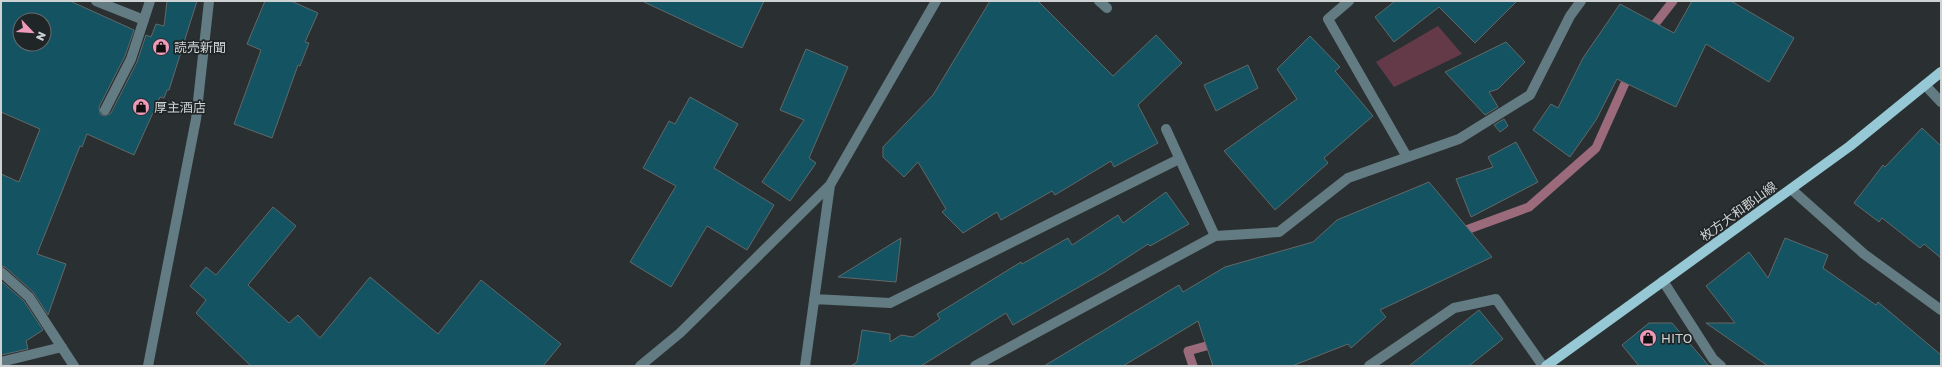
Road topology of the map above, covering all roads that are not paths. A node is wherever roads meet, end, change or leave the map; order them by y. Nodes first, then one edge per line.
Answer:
1 (96, 1) edge
2 (150, 1) edge
3 (209, 1) edge
4 (936, 1) edge
5 (1099, 1) edge
6 (1349, 1) edge
7 (1581, 1) edge
8 (1107, 8) dead end
9 (144, 20) junction
10 (1941, 72) edge
11 (1925, 85) junction
12 (1941, 102) edge
13 (106, 110) dead end
14 (1166, 129) dead end
15 (1407, 157) junction
16 (1179, 159) junction
17 (830, 185) junction
18 (1791, 189) junction
19 (1215, 236) junction
20 (1, 272) edge
21 (1663, 281) junction
22 (814, 299) junction
23 (1941, 310) edge
24 (62, 347) junction
25 (1, 362) edge
26 (74, 366) edge
27 (148, 366) edge
28 (640, 366) edge
29 (804, 366) edge
30 (975, 366) edge
31 (1369, 366) edge
32 (1543, 366) edge
33 (1546, 366) edge
34 (1721, 366) edge

1 - 9 street
2 - 9 street
3 - 27 street
4 - 17 street
5 - 8 street
6 - 15 street
7 - 15 street
9 - 13 street
10 - 11 main road, 枚方大和郡山線
11 - 12 street
11 - 18 main road, 枚方大和郡山線
14 - 16 street
15 - 19 street
16 - 19 street
16 - 22 street
17 - 22 street
17 - 28 street
18 - 21 main road, 枚方大和郡山線
18 - 23 street
19 - 30 street
20 - 24 street
21 - 33 main road, 枚方大和郡山線
21 - 34 street
22 - 29 street
24 - 25 street
24 - 26 street
31 - 32 street

